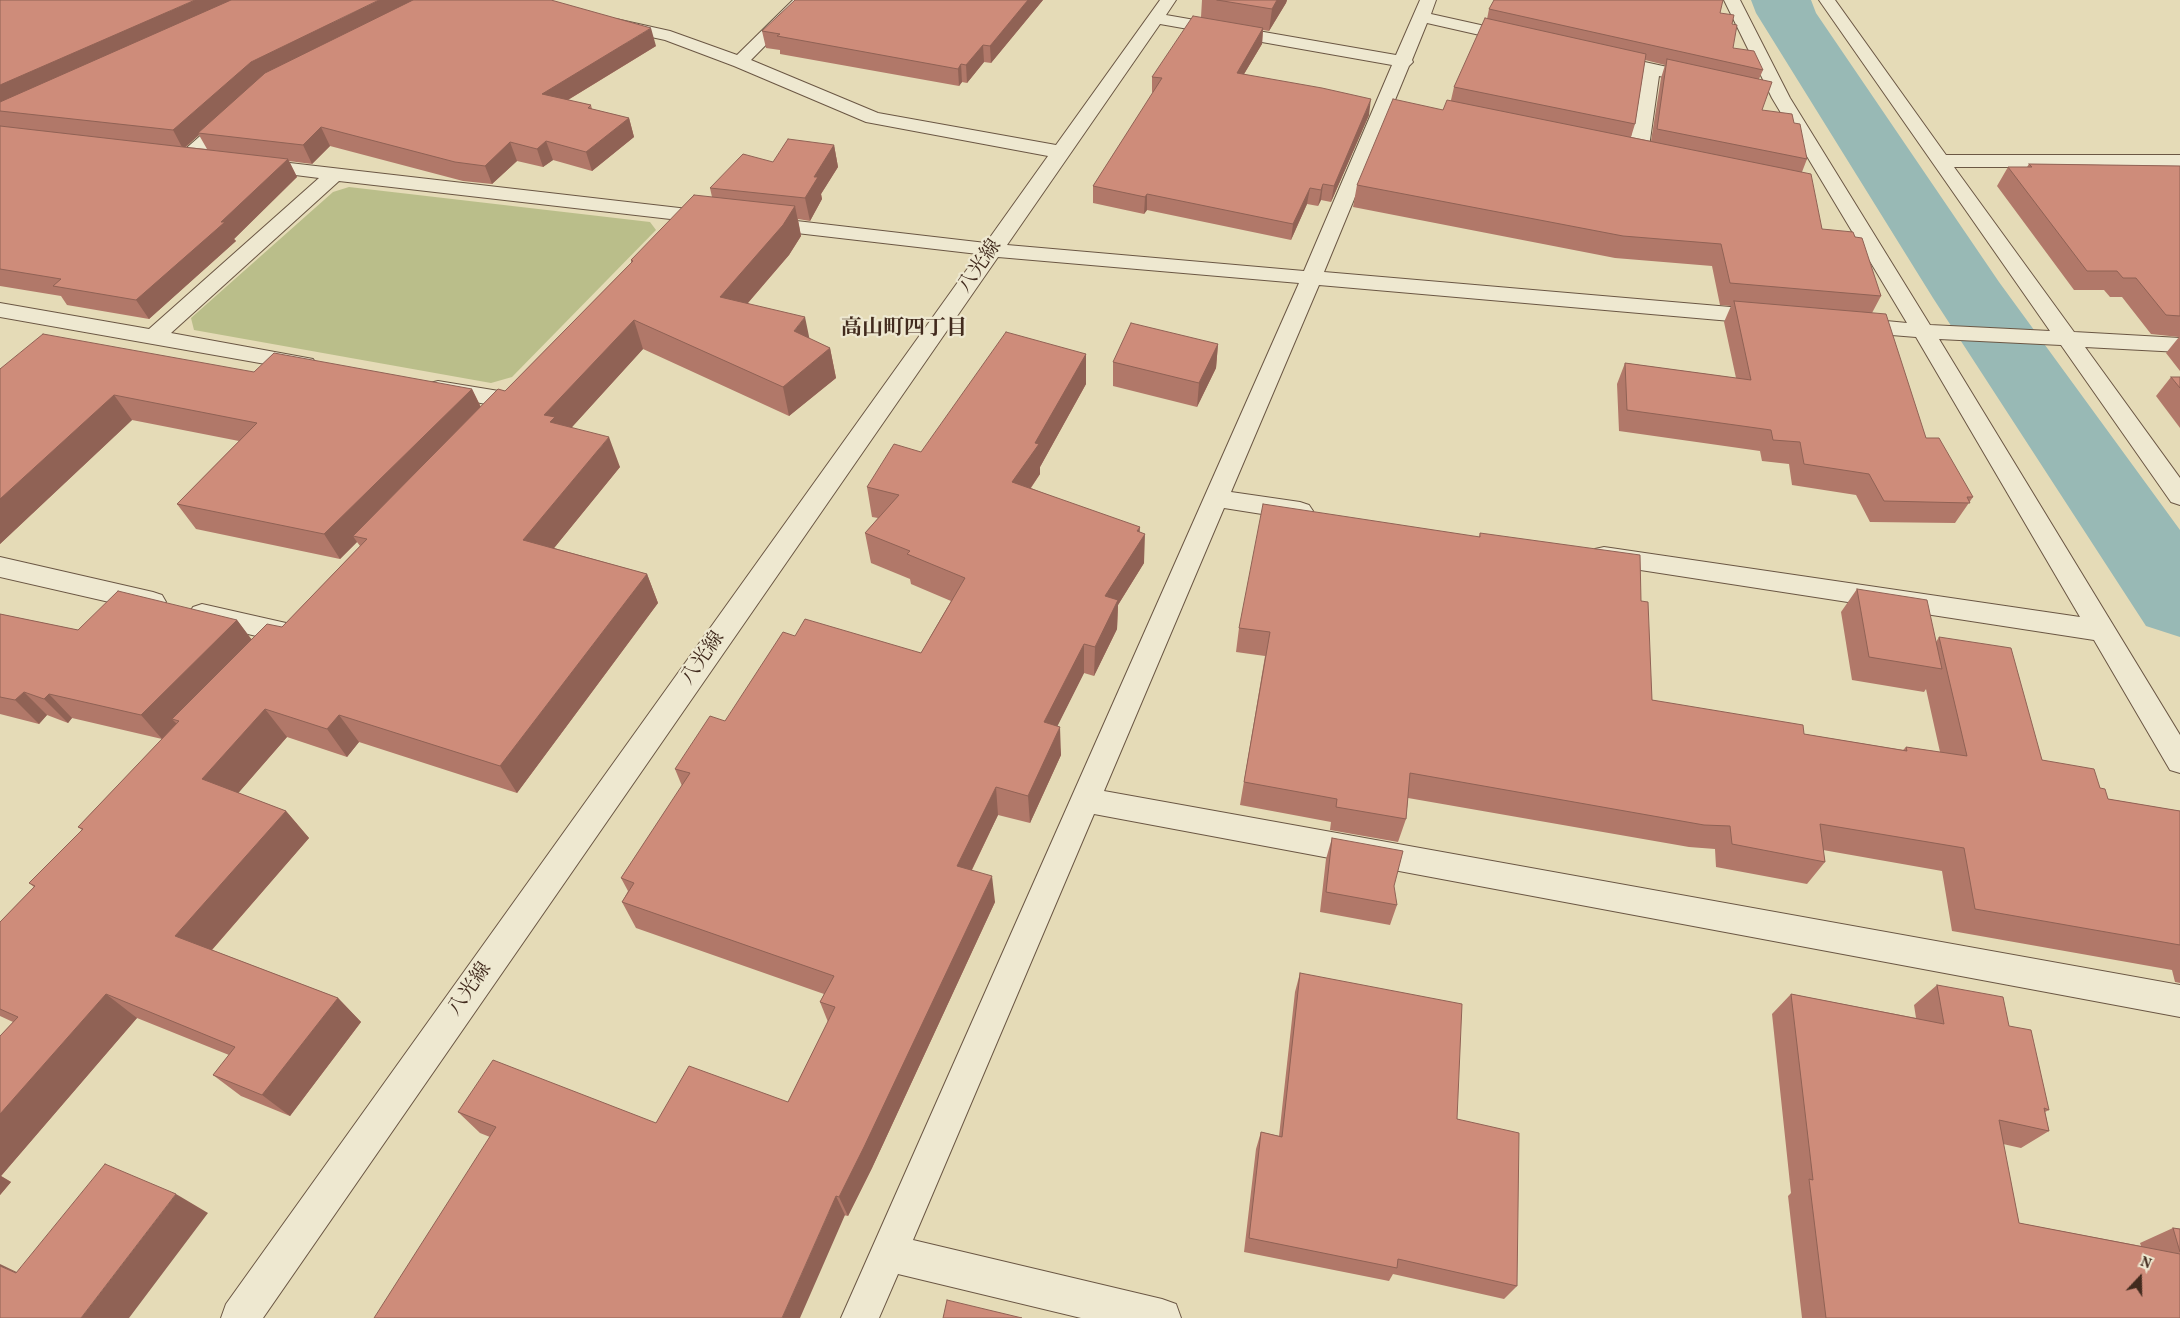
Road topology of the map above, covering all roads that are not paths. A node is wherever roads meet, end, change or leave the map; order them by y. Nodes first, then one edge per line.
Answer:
1 (802, 0) edge
2 (1732, 0) edge
3 (1827, 0) edge
4 (1425, 8) edge
5 (1162, 9) edge
6 (597, 19) edge
7 (1527, 41) edge
8 (1594, 56) edge
9 (740, 62) junction
10 (1404, 62) junction
11 (1651, 69) junction
12 (1716, 84) edge
13 (246, 105) edge
14 (1618, 150) edge
15 (1060, 152) junction
16 (1638, 154) junction
17 (189, 156) edge
18 (1657, 158) edge
19 (1940, 161) junction
20 (2180, 161) edge
21 (238, 162) edge
22 (334, 175) junction
23 (1812, 190) edge
24 (1842, 196) junction
25 (693, 215) junction
26 (673, 236) edge
27 (993, 250) junction
28 (1312, 277) junction
29 (0, 310) edge
30 (1785, 319) edge
31 (1834, 323) edge
32 (1923, 331) junction
33 (154, 337) junction
34 (2068, 339) junction
35 (2180, 345) edge
36 (327, 368) edge
37 (414, 384) edge
38 (490, 422) edge
39 (2180, 496) edge
40 (1214, 498) junction
41 (1323, 515) edge
42 (1580, 553) edge
43 (0, 567) edge
44 (2102, 630) junction
45 (265, 654) edge
46 (2180, 761) edge
47 (1084, 800) junction
48 (2180, 1001) edge
49 (888, 1253) junction
50 (240, 1318) edge
51 (860, 1318) edge
52 (1162, 1318) edge

1 - 9 street
2 - 24 street
3 - 19 street
4 - 7 street
4 - 10 street
5 - 10 street
5 - 15 street, 八光線
6 - 9 street
8 - 11 street
9 - 15 street
10 - 28 street
11 - 12 street
11 - 16 street
13 - 17 street
14 - 16 street
15 - 27 street, 八光線
16 - 18 street
19 - 20 street
19 - 34 street
21 - 22 street
22 - 25 street
22 - 33 street
23 - 24 street
24 - 32 street
25 - 26 street
25 - 27 street
27 - 28 street
27 - 50 street, 八光線
28 - 30 street
28 - 40 street
29 - 33 street
31 - 32 street
32 - 34 street
32 - 44 street
33 - 36 street
34 - 35 street
34 - 39 street
37 - 38 street
40 - 41 street
40 - 47 street
42 - 44 street
43 - 45 street
44 - 46 street
47 - 48 street
47 - 49 street
49 - 51 street
49 - 52 street

